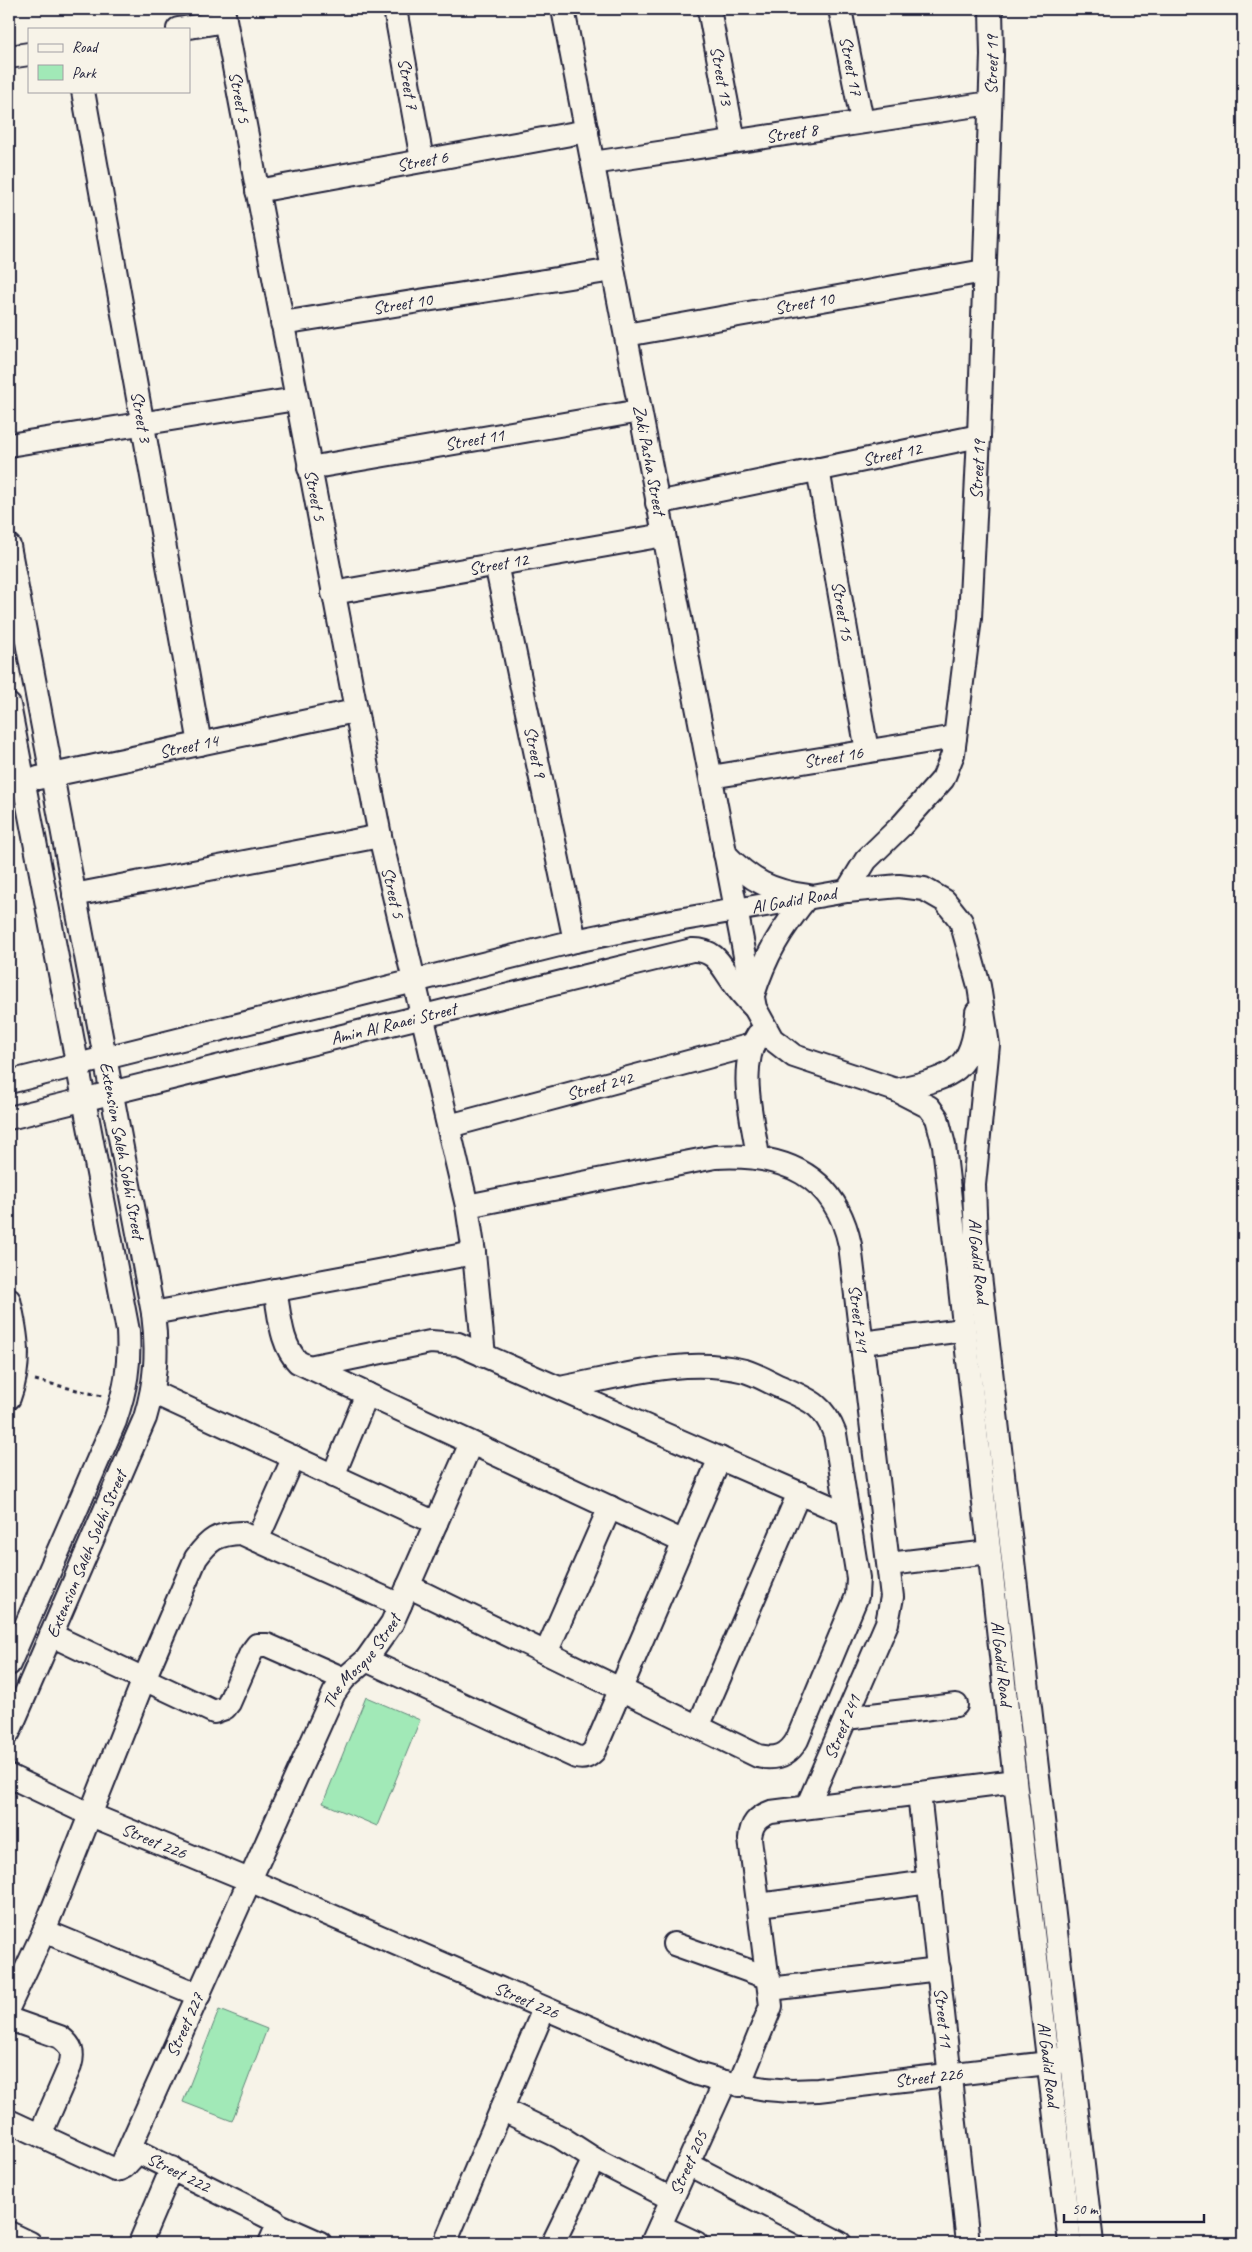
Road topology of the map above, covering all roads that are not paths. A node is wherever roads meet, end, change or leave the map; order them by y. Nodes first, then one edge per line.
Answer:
1 (395, 9) edge
2 (564, 9) edge
3 (709, 9) edge
4 (840, 9) edge
5 (991, 9) edge
6 (224, 15) edge
7 (181, 28) edge
8 (28, 54) edge
9 (9, 57) edge
10 (84, 92) edge
11 (990, 102) junction
12 (862, 121) junction
13 (587, 131) junction
14 (734, 141) junction
15 (422, 160) junction
16 (593, 163) junction
17 (257, 191) junction
18 (613, 270) junction
19 (984, 271) junction
20 (282, 323) junction
21 (626, 335) junction
22 (296, 399) junction
23 (640, 411) junction
24 (143, 424) junction
25 (978, 436) junction
26 (9, 445) edge
27 (309, 468) junction
28 (818, 470) junction
29 (658, 503) junction
30 (664, 535) junction
31 (9, 546) edge
32 (496, 564) junction
33 (332, 593) junction
34 (9, 705) edge
35 (355, 712) junction
36 (955, 737) junction
37 (200, 744) junction
38 (867, 751) junction
39 (52, 775) junction
40 (711, 778) junction
41 (23, 781) junction
42 (380, 836) junction
43 (725, 854) junction
44 (847, 890) junction
45 (74, 895) junction
46 (808, 896) junction
47 (735, 910) junction
48 (575, 941) junction
49 (413, 980) junction
50 (979, 986) junction
51 (758, 1010) junction
52 (421, 1017) junction
53 (752, 1045) junction
54 (105, 1058) junction
55 (78, 1065) junction
56 (9, 1082) edge
57 (896, 1090) junction
58 (112, 1093) junction
59 (85, 1099) junction
60 (9, 1118) edge
61 (449, 1126) junction
62 (758, 1157) junction
63 (467, 1206) junction
64 (474, 1253) junction
65 (275, 1290) junction
66 (9, 1300) edge
67 (153, 1312) junction
68 (963, 1330) junction
69 (862, 1343) junction
70 (484, 1356) junction
71 (309, 1367) junction
72 (560, 1388) junction
73 (11, 1389) edge
74 (152, 1392) junction
75 (367, 1394) junction
76 (472, 1443) junction
77 (294, 1457) junction
78 (720, 1458) junction
79 (333, 1476) junction
80 (799, 1493) junction
81 (610, 1507) junction
82 (847, 1514) junction
83 (436, 1523) junction
84 (257, 1540) junction
85 (684, 1542) junction
86 (989, 1552) junction
87 (889, 1564) junction
88 (404, 1596) junction
89 (51, 1636) junction
90 (546, 1654) junction
91 (366, 1660) junction
92 (9, 1664) edge
93 (144, 1679) junction
94 (344, 1679) junction
95 (621, 1689) junction
96 (956, 1706) dead end
97 (846, 1718) junction
98 (698, 1727) junction
99 (9, 1732) edge
100 (9, 1776) edge
101 (1015, 1781) junction
102 (919, 1793) junction
103 (807, 1807) junction
104 (91, 1816) junction
105 (249, 1880) junction
106 (929, 1882) junction
107 (759, 1905) junction
108 (44, 1931) junction
109 (674, 1944) dead end
110 (939, 1969) junction
111 (769, 1983) junction
112 (199, 1995) junction
113 (9, 2006) edge
114 (544, 2009) junction
115 (9, 2019) edge
116 (1060, 2062) junction
117 (951, 2074) junction
118 (732, 2084) junction
119 (501, 2109) junction
120 (9, 2120) edge
121 (40, 2135) junction
122 (594, 2159) junction
123 (688, 2164) junction
124 (172, 2168) junction
125 (120, 2170) junction
126 (672, 2199) junction
127 (273, 2233) edge
128 (9, 2234) edge
129 (656, 2235) edge
130 (30, 2243) edge
131 (140, 2243) edge
132 (320, 2243) edge
133 (445, 2243) edge
134 (553, 2243) edge
135 (696, 2243) edge
136 (840, 2243) edge
137 (968, 2243) edge
138 (1070, 2243) edge
139 (1092, 2243) edge

1 - 15 street, Street 7
2 - 13 street, Zaki Pasha Street
3 - 14 street, Street 13
4 - 12 street, Street 17
5 - 11 street, Street 19
6 - 7 street
6 - 17 street, Street 5
8 - 9 street
10 - 24 street, Street 3
11 - 12 street, Street 8
11 - 19 street, Street 19
12 - 14 street, Street 8
13 - 15 street, Street 6
13 - 16 street, Zaki Pasha Street
14 - 16 street, Street 8
15 - 17 street, Street 6
16 - 18 street, Zaki Pasha Street
17 - 20 street, Street 5
18 - 20 street, Street 10
18 - 21 street, Zaki Pasha Street
19 - 21 street, Street 10
19 - 25 street, Street 19
20 - 22 street, Street 5
21 - 23 street, Zaki Pasha Street
22 - 24 street
22 - 27 street, Street 5
23 - 27 street, Street 11
23 - 29 street, Zaki Pasha Street
24 - 26 street
24 - 37 street, Street 3
25 - 28 street, Street 12
25 - 36 street, Street 19
27 - 33 street, Street 5
28 - 29 street, Street 12
28 - 38 street, Street 15
29 - 30 street, Zaki Pasha Street
30 - 32 street, Street 12
30 - 40 street, Zaki Pasha Street
31 - 39 street, Extension Saleh Sobhi Street
32 - 33 street, Street 12
32 - 48 street, Street 9
33 - 35 street, Street 5
34 - 41 street, Extension Saleh Sobhi Street
35 - 37 street, Street 14
35 - 42 street, Street 5
36 - 38 street, Street 16
36 - 44 street, Street 19
37 - 39 street, Street 14
38 - 40 street, Street 16
39 - 41 street, Street 14
39 - 45 street, Extension Saleh Sobhi Street
40 - 43 street, Zaki Pasha Street
41 - 55 street, Extension Saleh Sobhi Street
42 - 45 street
42 - 49 street, Street 5
43 - 46 street
43 - 47 street, Zaki Pasha Street
44 - 46 street, Al Gadid Road
44 - 50 street, Al Gadid Road
45 - 54 street, Extension Saleh Sobhi Street
46 - 47 street, Al Gadid Road
46 - 51 street
47 - 48 street, Amin Al Raaei Street
47 - 51 street, Al Gadid Road
48 - 49 street, Amin Al Raaei Street
49 - 52 street, Street 5
49 - 54 street, Amin Al Raaei Street
50 - 57 street
50 - 116 street, Al Gadid Road
51 - 52 street, Amin Al Raaei Street
51 - 53 street
51 - 57 street, Al Gadid Road
52 - 58 street, Amin Al Raaei Street
52 - 61 street, Street 5
53 - 61 street, Street 242
53 - 62 street
54 - 55 street, Amin Al Raaei Street
54 - 58 street, Extension Saleh Sobhi Street
55 - 56 street, Amin Al Raaei Street
55 - 59 street, Extension Saleh Sobhi Street
57 - 68 street, Al Gadid Road
58 - 59 street, Amin Al Raaei Street
58 - 67 street, Extension Saleh Sobhi Street
59 - 60 street, Amin Al Raaei Street
59 - 92 street, Extension Saleh Sobhi Street
61 - 63 street, Street 5
62 - 63 street, Street 241
62 - 69 street, Street 241
63 - 64 street, Street 5
64 - 65 street
64 - 70 street, Street 5
65 - 67 street
65 - 71 street
66 - 73 street
67 - 74 street, Extension Saleh Sobhi Street
68 - 69 street
68 - 86 street, Al Gadid Road
69 - 87 street, Street 241
70 - 71 street
70 - 72 street
71 - 75 street
72 - 78 street
72 - 82 street
74 - 77 street
74 - 89 street, Extension Saleh Sobhi Street
75 - 76 street
75 - 79 street
76 - 81 street
76 - 83 street, The Mosque Street
77 - 79 street
77 - 84 street
78 - 80 street
78 - 85 street
79 - 83 street
80 - 82 street
80 - 98 street
81 - 85 street
81 - 90 street
82 - 98 street
83 - 88 street, The Mosque Street
84 - 88 street
84 - 93 street
85 - 95 street
86 - 87 street
86 - 101 street, Al Gadid Road
87 - 97 street, Street 241
88 - 90 street
88 - 91 street, The Mosque Street
89 - 93 street
89 - 99 street, Extension Saleh Sobhi Street
90 - 95 street
91 - 94 street, The Mosque Street
91 - 95 street
93 - 94 street
93 - 104 street
94 - 105 street, The Mosque Street
95 - 98 street
96 - 97 street
97 - 103 street, Street 241
100 - 104 street, Street 226
101 - 102 street, Street 205
101 - 116 street, Al Gadid Road
102 - 103 street, Street 205
102 - 106 street, Street 11
103 - 107 street, Street 205
104 - 105 street, Street 226
104 - 108 street
105 - 112 street, Street 227
105 - 114 street, Street 226
106 - 107 street
106 - 110 street, Street 11
107 - 111 street, Street 205
108 - 112 street
108 - 113 street
109 - 111 street
110 - 111 street
110 - 117 street, Street 11
111 - 118 street, Street 205
112 - 125 street, Street 227
114 - 118 street, Street 226
114 - 119 street
115 - 121 street
116 - 117 street, Street 226
116 - 138 street, Al Gadid Road
116 - 139 street, Al Gadid Road
117 - 118 street, Street 226
117 - 137 street, Street 11
118 - 123 street, Street 205
119 - 122 street
119 - 133 street
120 - 121 street, Street 222
121 - 125 street, Street 222
122 - 126 street
122 - 134 street
123 - 126 street, Street 205
123 - 136 street
124 - 125 street, Street 222
124 - 127 street, Street 222
124 - 131 street
126 - 129 street, Street 205
127 - 132 street, Street 222
128 - 130 street
129 - 135 street

